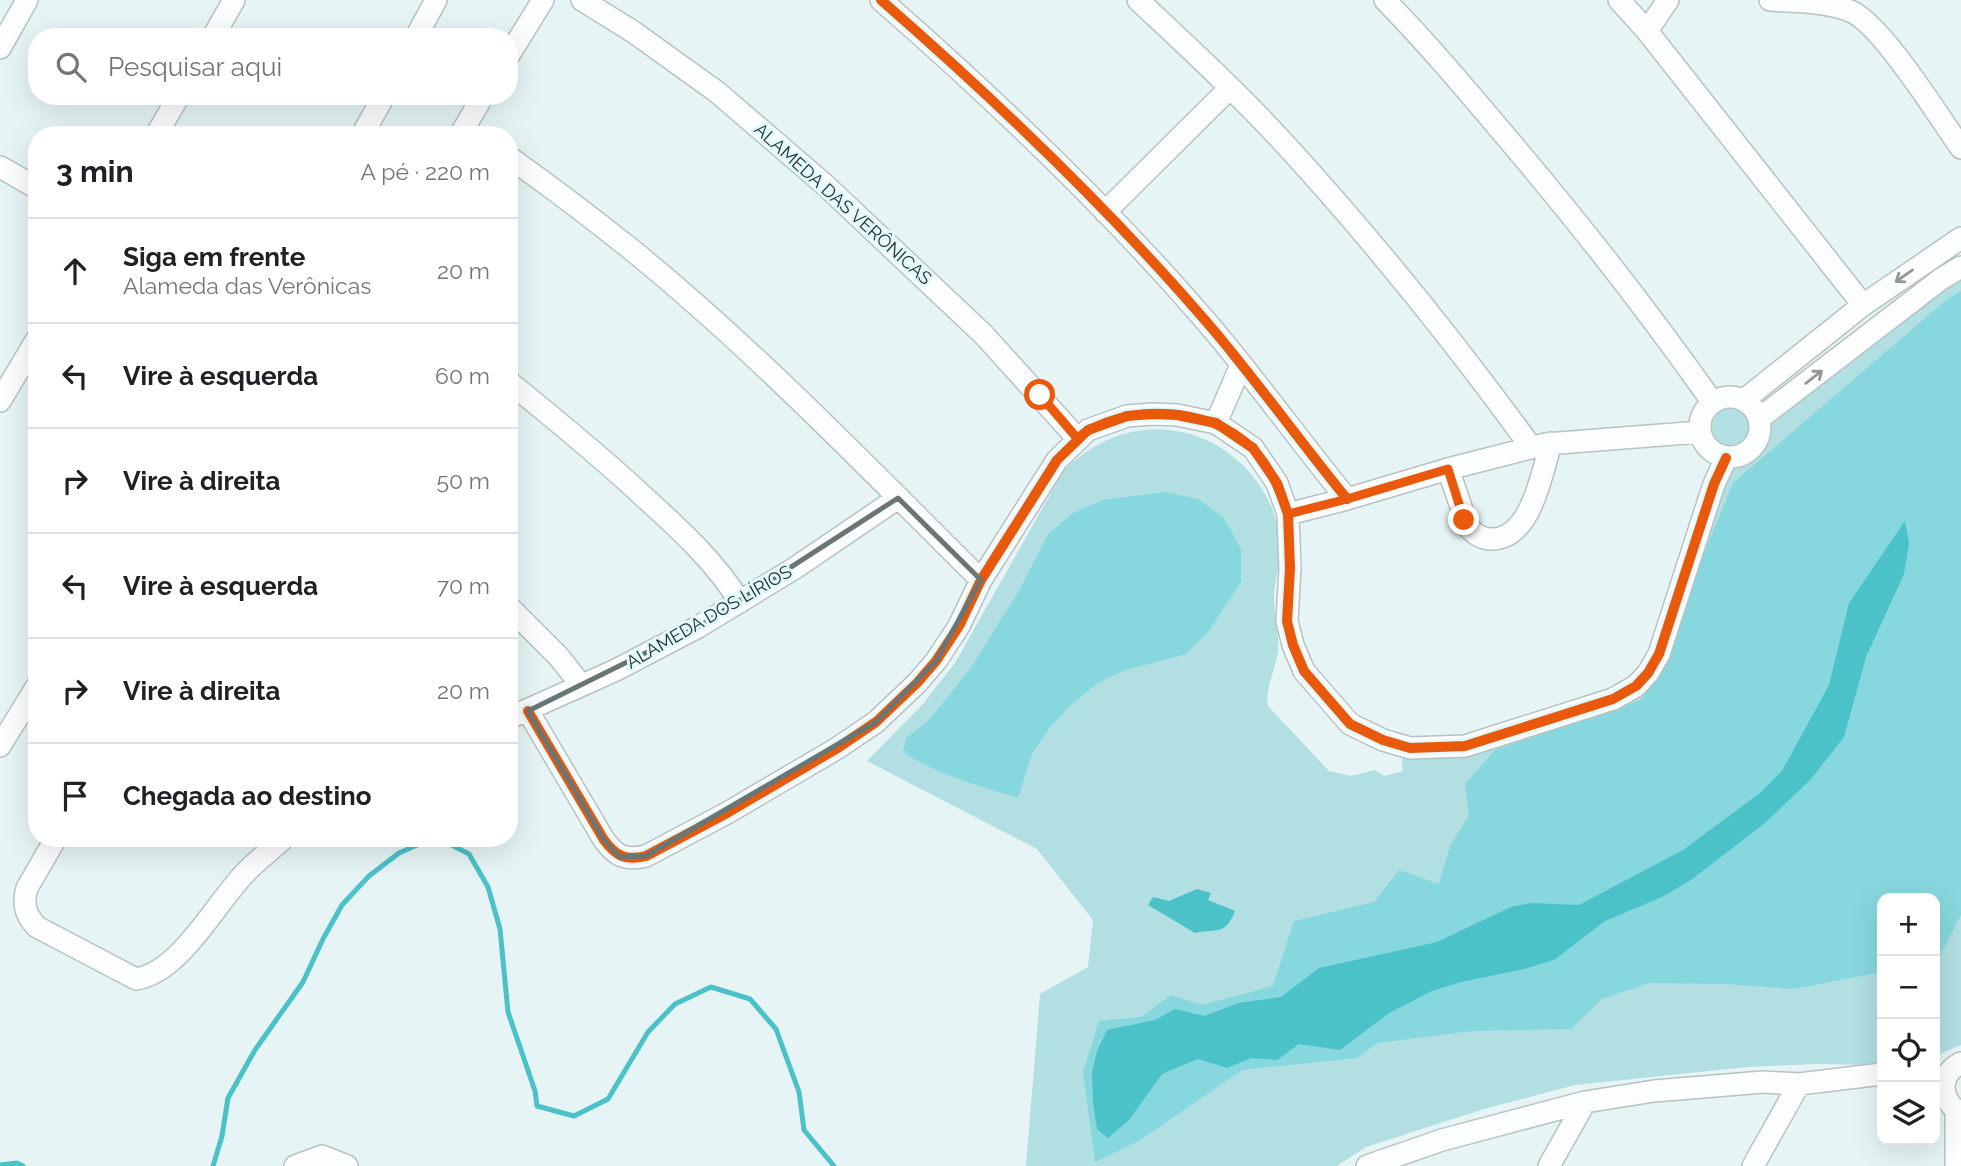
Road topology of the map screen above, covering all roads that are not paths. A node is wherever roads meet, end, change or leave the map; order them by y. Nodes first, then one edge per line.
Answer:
1 (27, 0) edge
2 (234, 0) edge
3 (436, 0) edge
4 (543, 0) edge
5 (582, 0) edge
6 (881, 0) edge
7 (1139, 0) edge
8 (1385, 0) edge
9 (1619, 0) edge
10 (1668, 0) edge
11 (1770, 0) edge
12 (218, 28) edge
13 (421, 28) edge
14 (1647, 31) junction
15 (518, 40) edge
16 (0, 48) edge
17 (1230, 88) junction
18 (174, 105) edge
19 (379, 105) edge
20 (479, 105) edge
21 (161, 126) edge
22 (367, 126) edge
23 (470, 126) edge
24 (1961, 148) edge
25 (518, 163) edge
26 (0, 167) edge
27 (28, 183) edge
28 (1105, 212) junction
29 (1961, 238) edge
30 (1961, 267) edge
31 (1863, 305) junction
32 (28, 354) edge
33 (1241, 365) junction
34 (518, 389) edge
35 (1744, 400) junction
36 (0, 401) edge
37 (1713, 403) junction
38 (1760, 418) junction
39 (1216, 423) junction
40 (1700, 432) junction
41 (1077, 438) junction
42 (1541, 445) junction
43 (1726, 458) junction
44 (1448, 469) junction
45 (898, 498) junction
46 (1347, 499) junction
47 (1288, 514) junction
48 (981, 580) junction
49 (740, 602) junction
50 (518, 616) edge
51 (581, 685) junction
52 (28, 701) edge
53 (519, 714) edge
54 (0, 746) edge
55 (51, 847) edge
56 (274, 847) edge
57 (1949, 1067) edge
58 (1877, 1075) edge
59 (1799, 1084) junction
60 (1585, 1102) junction
61 (1949, 1104) edge
62 (1959, 1165) edge
63 (295, 1166) edge
64 (347, 1166) edge
65 (1367, 1166) edge
66 (1549, 1166) edge
67 (1753, 1166) edge

1 - 16 street
2 - 12 street
3 - 13 street
4 - 15 street
5 - 41 street, ALAMEDA DAS VERÔNICAS
6 - 28 street
7 - 17 street
8 - 37 street
9 - 14 street
10 - 14 street
11 - 24 street
14 - 31 street
17 - 28 street
17 - 42 street
18 - 21 street
19 - 22 street
20 - 23 street
25 - 45 street
26 - 27 street
28 - 33 street
29 -> 31 street
38 -> 30 street
31 - 35 street
32 - 36 street
33 - 39 street
33 - 46 street
34 - 49 street
35 - 37 street
35 - 38 street
37 - 40 street
38 - 43 street
39 - 41 street
39 - 47 street
40 - 42 street
40 - 43 street
41 - 48 street
42 - 44 street
42 - 44 street
43 - 47 street
44 - 46 street
45 - 48 street
45 - 49 street, ALAMEDA DOS LÍRIOS
46 - 47 street
48 - 53 street
49 - 51 street, ALAMEDA DOS LÍRIOS
50 - 51 street
51 - 53 street, ALAMEDA DOS LÍRIOS
52 - 54 street
55 - 56 street
57 - 61 street
58 - 59 street
59 - 60 street
59 - 67 street
60 - 65 street
60 - 66 street
61 - 62 street
63 - 64 street

